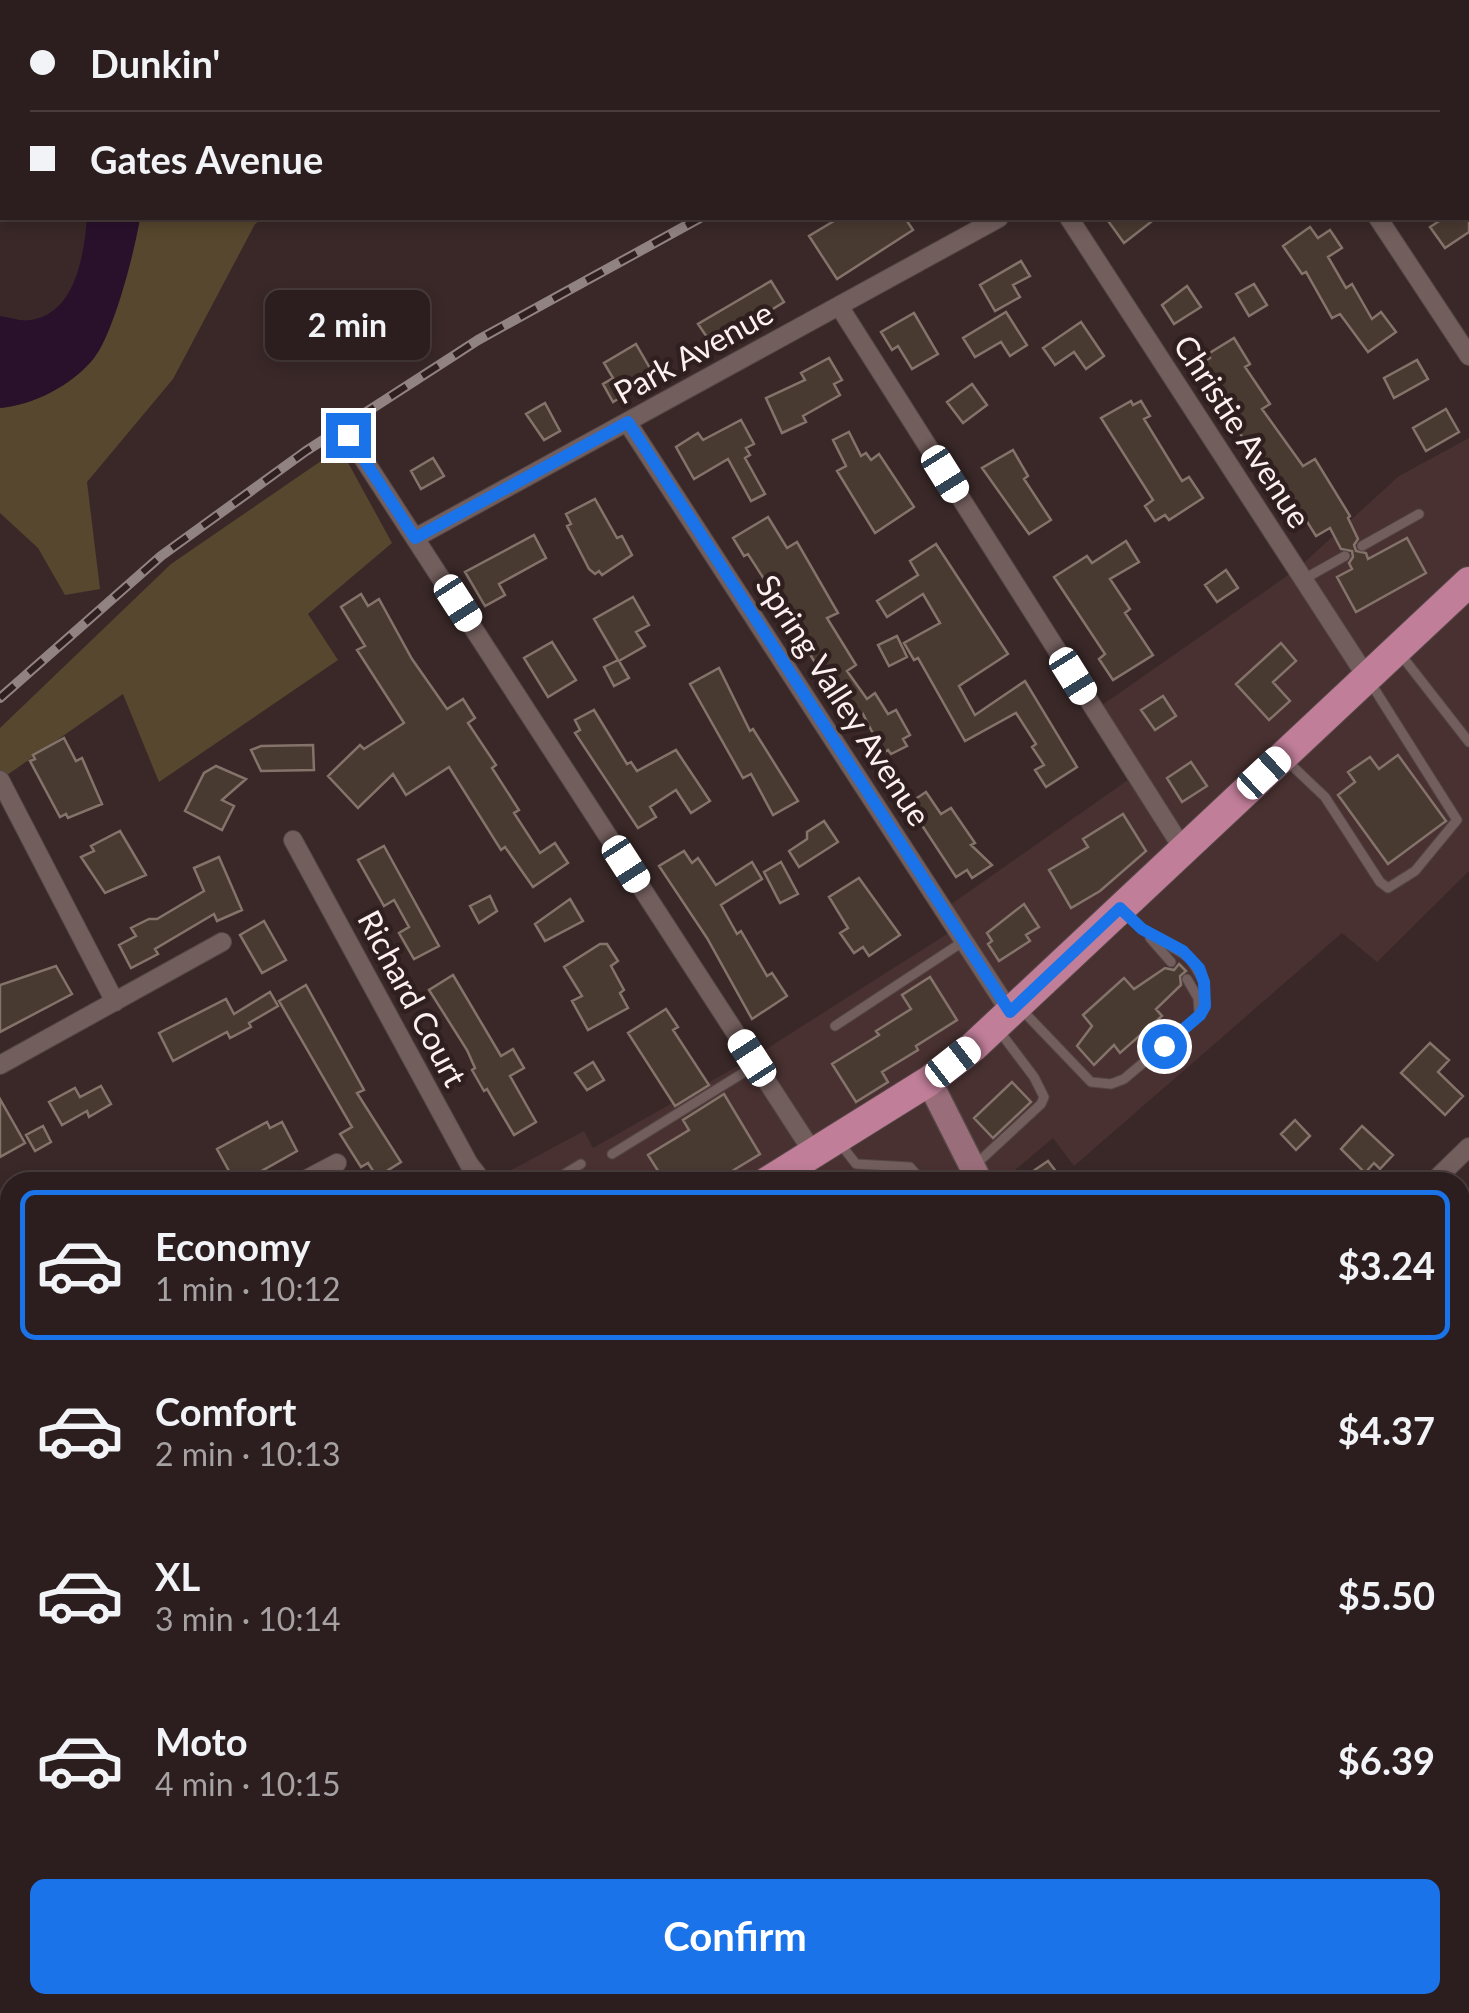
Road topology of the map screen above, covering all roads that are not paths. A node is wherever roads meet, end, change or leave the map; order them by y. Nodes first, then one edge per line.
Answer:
1 (995, 220) edge
2 (1070, 220) edge
3 (1379, 220) edge
4 (839, 306) junction
5 (1469, 356) edge
6 (628, 422) junction
7 (348, 435) dead end
8 (1420, 514) dead end
9 (415, 538) junction
10 (1362, 546) dead end
11 (1345, 556) dead end
12 (1304, 579) junction
13 (1469, 582) edge
14 (1396, 649) junction
15 (1366, 676) junction
16 (1469, 742) edge
17 (1282, 756) junction
18 (0, 780) edge
19 (293, 840) dead end
20 (1183, 850) junction
21 (1131, 918) junction
22 (964, 941) junction
23 (222, 942) dead end
24 (1171, 962) dead end
25 (1187, 979) dead end
26 (115, 1002) junction
27 (1007, 1014) junction
28 (1200, 1015) junction
29 (835, 1026) dead end
30 (756, 1064) junction
31 (0, 1066) edge
32 (929, 1081) junction
33 (1469, 1146) edge
34 (826, 1147) junction
35 (612, 1154) dead end
36 (337, 1163) dead end
37 (581, 1164) dead end
38 (320, 1172) edge
39 (475, 1172) edge
40 (568, 1172) edge
41 (784, 1172) edge
42 (914, 1172) edge
43 (974, 1172) edge
44 (979, 1172) edge
45 (1443, 1172) edge

1 - 4 street, Park Avenue
2 - 12 street, Christie Avenue
3 - 5 street
4 - 6 street, Park Avenue
4 - 20 street
6 - 9 street, Park Avenue
6 - 22 street, Spring Valley Avenue
7 - 9 street
8 - 10 lane
9 - 30 street
11 - 12 lane
12 - 15 street, Christie Avenue
13 - 14 main road
14 - 15 main road
14 - 16 lane
15 - 17 main road
15 - 17 lane
17 - 20 main road
18 - 26 street
19 - 39 street, Richard Court
20 - 21 main road
21 - 24 lane
21 - 27 main road
21 - 28 lane
22 - 27 street, Spring Valley Avenue
22 - 29 lane
23 - 26 street
25 - 28 lane
26 - 31 street
27 - 28 lane
27 - 32 main road
27 - 44 lane
30 - 34 street
30 - 35 lane
32 - 34 main road
32 - 43 street
33 - 45 street
34 - 41 main road
34 - 42 lane
36 - 38 street
37 - 40 lane

